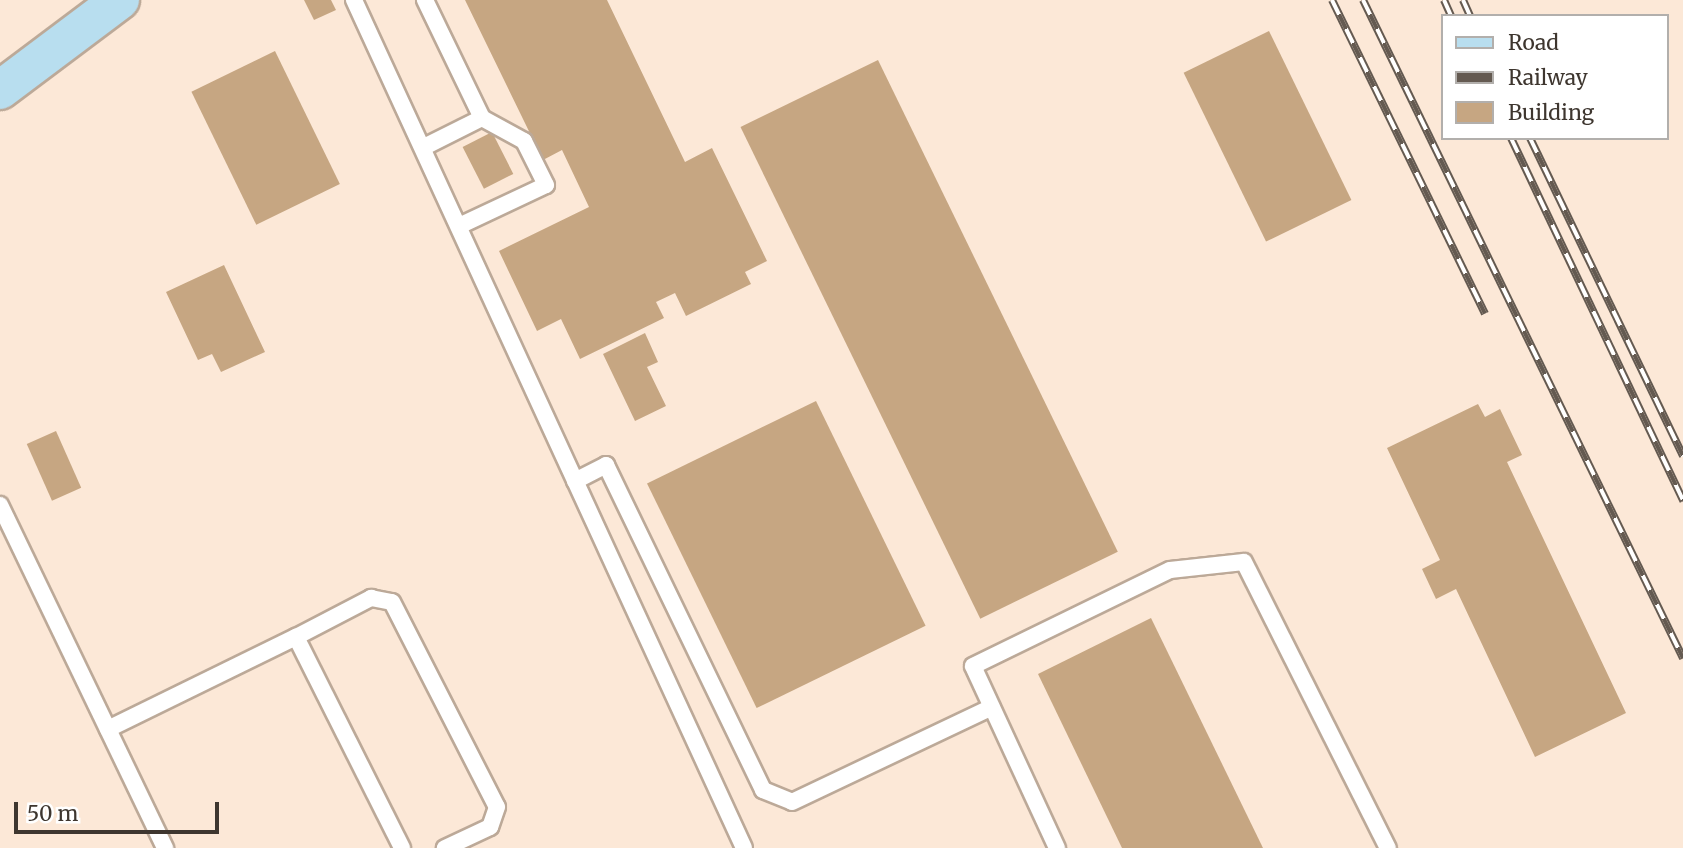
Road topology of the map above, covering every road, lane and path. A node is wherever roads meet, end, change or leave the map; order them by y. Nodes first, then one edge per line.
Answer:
1 (120, 0) edge
2 (354, 0) edge
3 (425, 0) edge
4 (0, 90) edge
5 (482, 118) junction
6 (424, 147) junction
7 (459, 226) junction
8 (575, 481) junction
9 (0, 505) edge
10 (296, 637) junction
11 (992, 706) junction
12 (108, 729) junction
13 (165, 848) edge
14 (402, 848) edge
15 (445, 848) edge
16 (744, 848) edge
17 (1057, 848) edge
18 (1388, 848) edge

1 - 4 main road
2 - 6 lane
3 - 5 lane
5 - 6 lane
5 - 7 lane
6 - 7 lane
7 - 8 lane
8 - 11 lane
8 - 16 lane
9 - 12 lane
10 - 12 lane
10 - 14 lane
10 - 15 lane
11 - 17 lane
11 - 18 lane
12 - 13 lane

